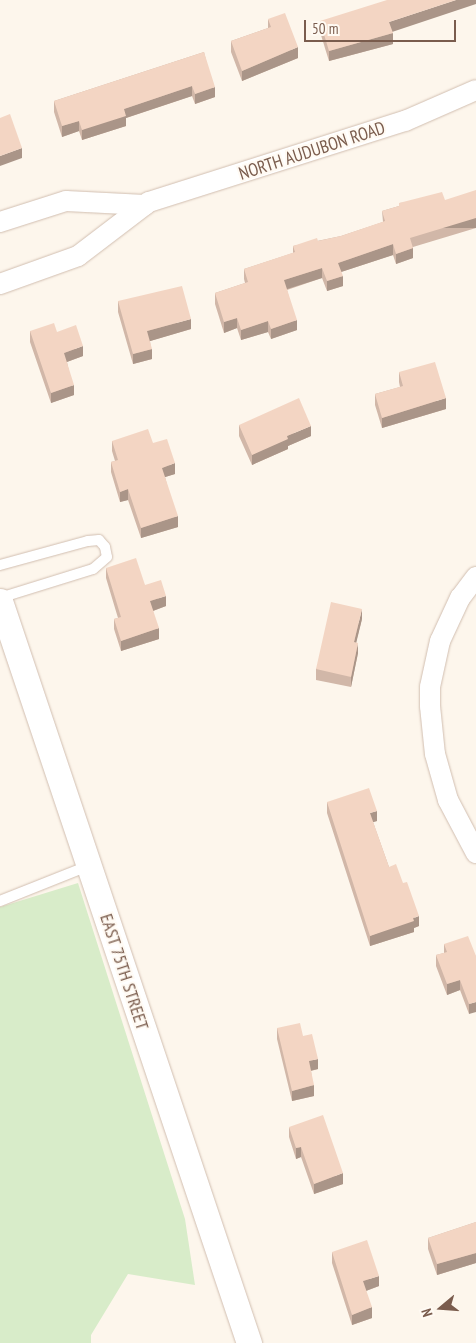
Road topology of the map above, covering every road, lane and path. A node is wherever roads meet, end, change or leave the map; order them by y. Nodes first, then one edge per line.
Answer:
1 (476, 90) edge
2 (145, 205) junction
3 (0, 222) edge
4 (0, 284) edge
5 (0, 565) edge
6 (476, 577) edge
7 (0, 599) edge
8 (7, 641) edge
9 (476, 853) edge
10 (88, 866) junction
11 (0, 902) edge
12 (249, 1343) edge

1 - 2 street, NORTH AUDUBON ROAD
2 - 3 street, NORTH AUDUBON ROAD
2 - 4 street, NORTH AUDUBON ROAD
5 - 7 lane
6 - 9 street
7 - 8 street, EAST 75TH STREET
8 - 10 street, EAST 75TH STREET
10 - 11 lane
10 - 12 street, EAST 75TH STREET

